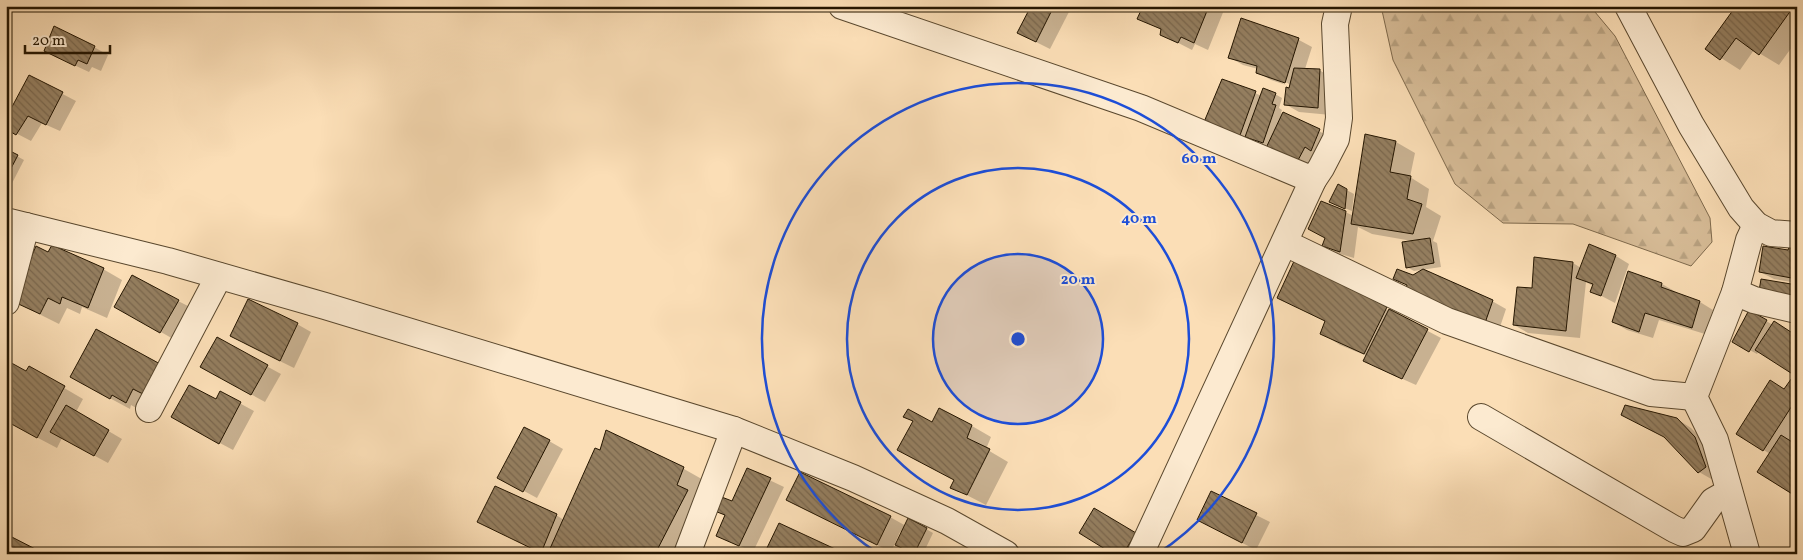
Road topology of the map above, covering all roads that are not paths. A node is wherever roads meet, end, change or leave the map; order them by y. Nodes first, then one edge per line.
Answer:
1 (1339, 6) edge
2 (1628, 6) edge
3 (857, 9) edge
4 (1313, 180) junction
5 (16, 223) edge
6 (1756, 225) junction
7 (1797, 235) edge
8 (1285, 243) junction
9 (219, 276) junction
10 (1735, 292) junction
11 (6, 302) edge
12 (1797, 310) edge
13 (1694, 397) junction
14 (149, 409) dead end
15 (1481, 418) dead end
16 (734, 430) junction
17 (1729, 492) junction
18 (687, 554) edge
19 (1006, 554) edge
20 (1140, 554) edge
21 (1746, 554) edge

1 - 4 street
2 - 6 street
3 - 4 street
4 - 8 street
5 - 9 street
5 - 11 street
6 - 7 street
6 - 10 street
8 - 13 street
8 - 20 street
9 - 14 street
9 - 16 street
10 - 12 street
10 - 13 street
13 - 17 street
15 - 17 street
16 - 18 street
16 - 19 street
17 - 21 street

